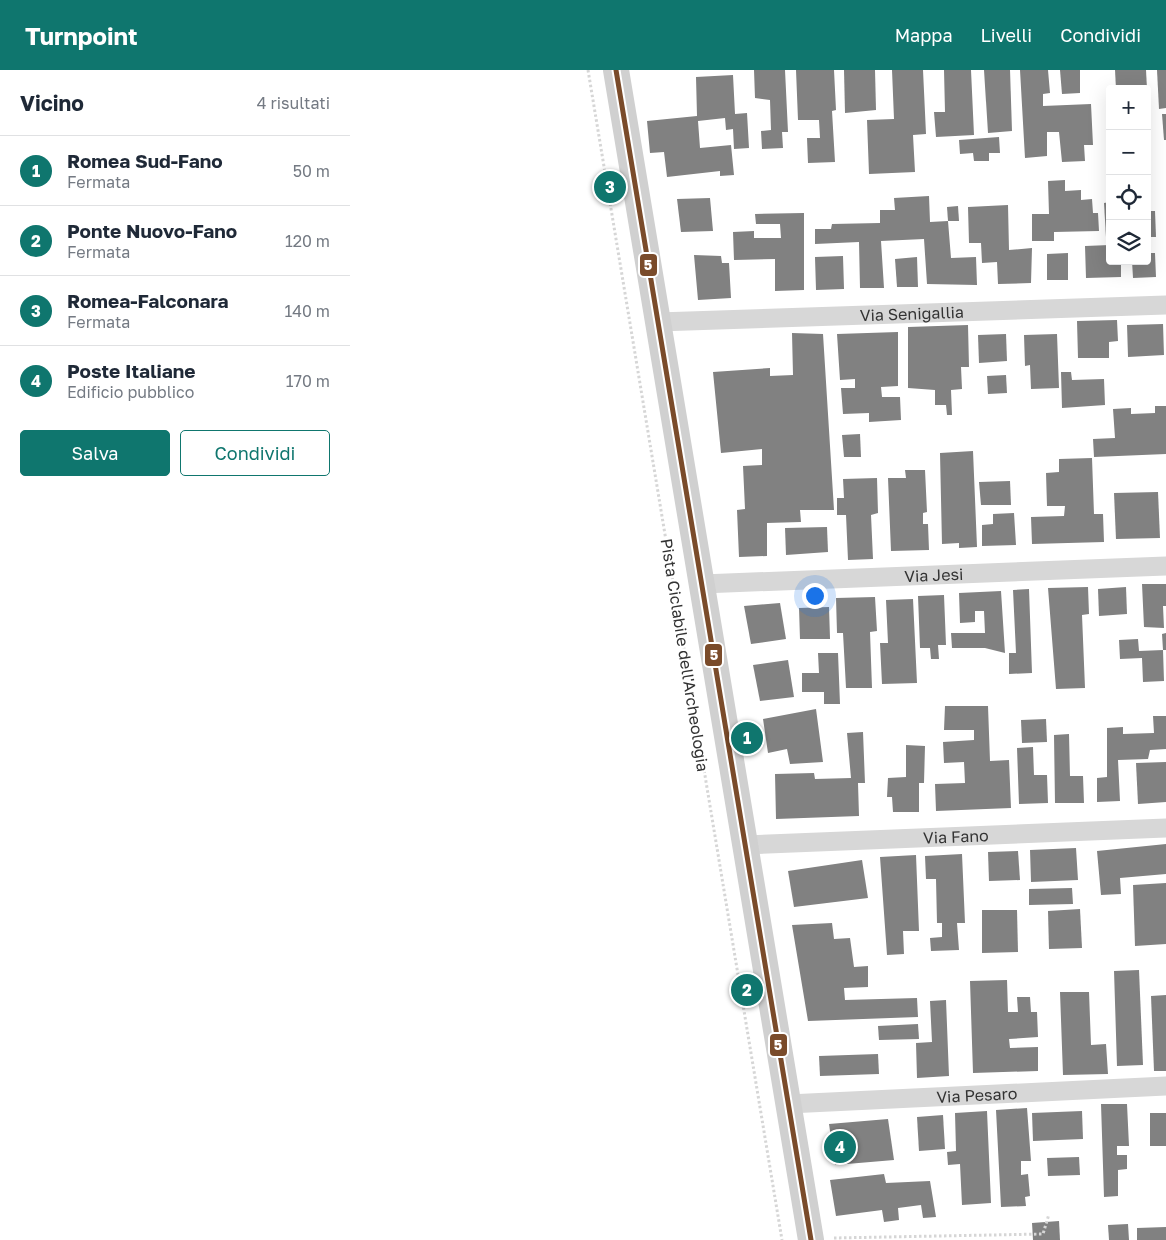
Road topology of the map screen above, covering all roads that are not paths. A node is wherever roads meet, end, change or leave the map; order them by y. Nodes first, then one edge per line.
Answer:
1 (616, 70) edge
2 (1166, 305) edge
3 (658, 322) junction
4 (1166, 566) edge
5 (702, 584) junction
6 (1166, 828) edge
7 (745, 844) junction
8 (1166, 1086) edge
9 (788, 1104) junction
10 (811, 1239) edge

1 - 3 main road
2 - 3 street, Via Senigallia
3 - 5 main road
4 - 5 street, Via Jesi
5 - 7 main road
6 - 7 street, Via Fano
7 - 9 main road
8 - 9 street, Via Pesaro
9 - 10 main road

